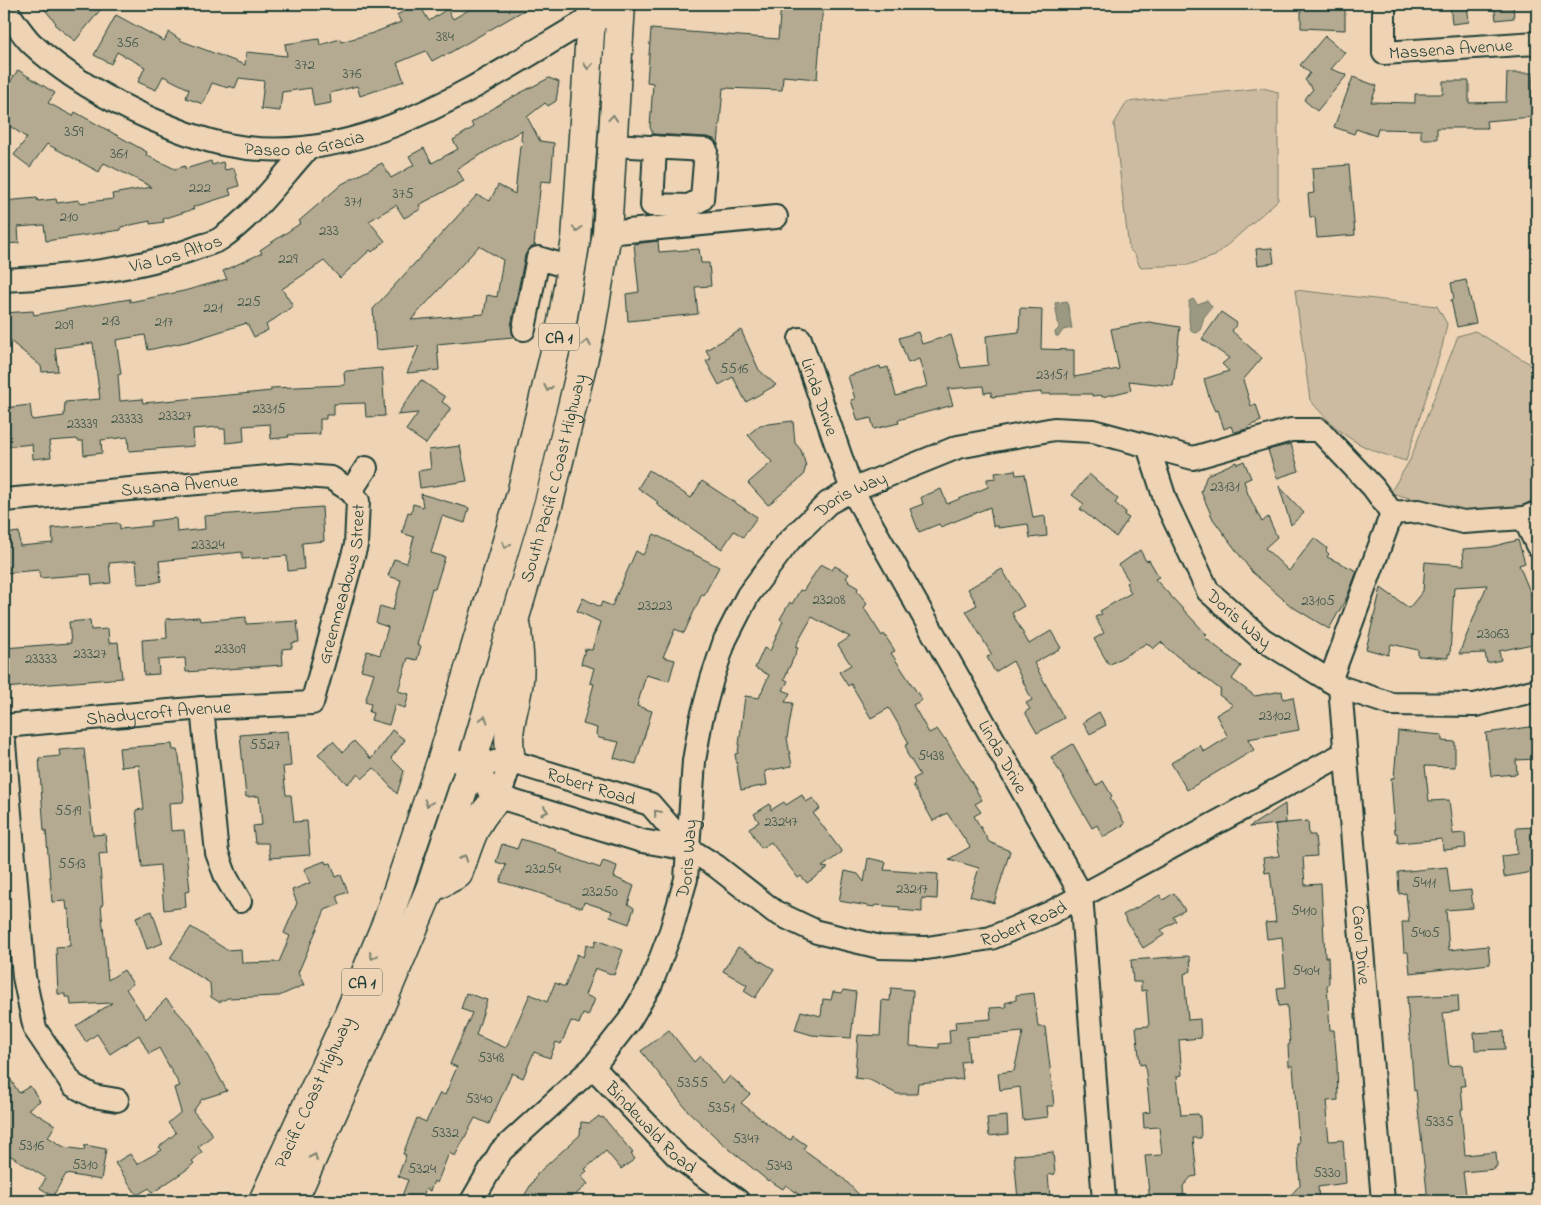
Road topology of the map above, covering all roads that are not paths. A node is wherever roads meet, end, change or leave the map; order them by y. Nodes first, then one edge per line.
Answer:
1 (1384, 4) edge
2 (4, 7) edge
3 (621, 10) edge
4 (592, 11) edge
5 (1537, 43) edge
6 (612, 145) junction
7 (655, 147) dead end
8 (308, 148) junction
9 (776, 217) dead end
10 (607, 233) junction
11 (572, 268) junction
12 (4, 280) edge
13 (524, 329) dead end
14 (800, 339) dead end
15 (1148, 446) junction
16 (366, 468) dead end
17 (852, 490) junction
18 (351, 491) junction
19 (4, 500) edge
20 (1392, 513) junction
21 (1530, 516) edge
22 (1537, 545) edge
23 (515, 612) junction
24 (1335, 684) junction
25 (1537, 690) edge
26 (312, 703) joint
27 (202, 708) junction
28 (4, 726) edge
29 (4, 743) edge
30 (1345, 753) junction
31 (443, 756) junction
32 (511, 761) junction
33 (474, 767) junction
34 (499, 797) junction
35 (689, 850) junction
36 (430, 889) junction
37 (1081, 894) junction
38 (240, 901) dead end
39 (593, 1067) junction
40 (117, 1100) dead end
41 (263, 1201) edge
42 (292, 1201) edge
43 (472, 1201) edge
44 (738, 1201) edge
45 (1104, 1201) edge
46 (1383, 1201) edge

1 - 5 street, Massena Avenue
2 - 8 street, Paseo de Gracia
3 - 4 street, Paseo de Gracia
6 -> 3 highway, South Pacific Coast Highway / CA 1
4 - 8 street, Paseo de Gracia
4 -> 11 highway, South Pacific Coast Highway / CA 1
6 - 7 street
6 - 10 highway, South Pacific Coast Highway / CA 1
8 - 12 street, Via Los Altos
9 - 10 street
23 -> 10 highway, South Pacific Coast Highway / CA 1
11 - 13 street
11 -> 31 highway, South Pacific Coast Highway / CA 1
14 - 17 street, Linda Drive
15 - 17 street, Doris Way
15 - 20 street
15 - 24 street, Doris Way
16 - 18 street, Greenmeadows Street
17 - 35 street, Doris Way
17 - 37 street, Linda Drive
18 - 19 street, Susana Avenue
18 - 26 street, Greenmeadows Street
20 - 21 street
20 - 24 street
21 - 22 street
23 - 32 highway
33 -> 23 highway, South Pacific Coast Highway / CA 1
24 - 25 street, Doris Way
24 - 30 street, Carol Drive
26 - 27 street, Shadycroft Avenue
27 - 28 street, Shadycroft Avenue
27 - 38 street
29 - 40 street
30 - 37 street, Robert Road
30 - 46 street, Carol Drive
31 - 33 street
31 -> 41 highway, Pacific Coast Highway / CA 1
32 - 33 street, Robert Road
32 - 34 street
35 -> 32 street, Robert Road
33 - 34 street
33 - 36 highway, Pacific Coast Highway / CA 1
34 -> 35 street, Robert Road
36 -> 34 highway
35 - 37 street, Robert Road
35 - 39 street, Doris Way
42 -> 36 highway, Pacific Coast Highway / CA 1
37 - 45 street, Linda Drive
39 - 43 street, Doris Way
39 - 44 street, Bindewald Road

